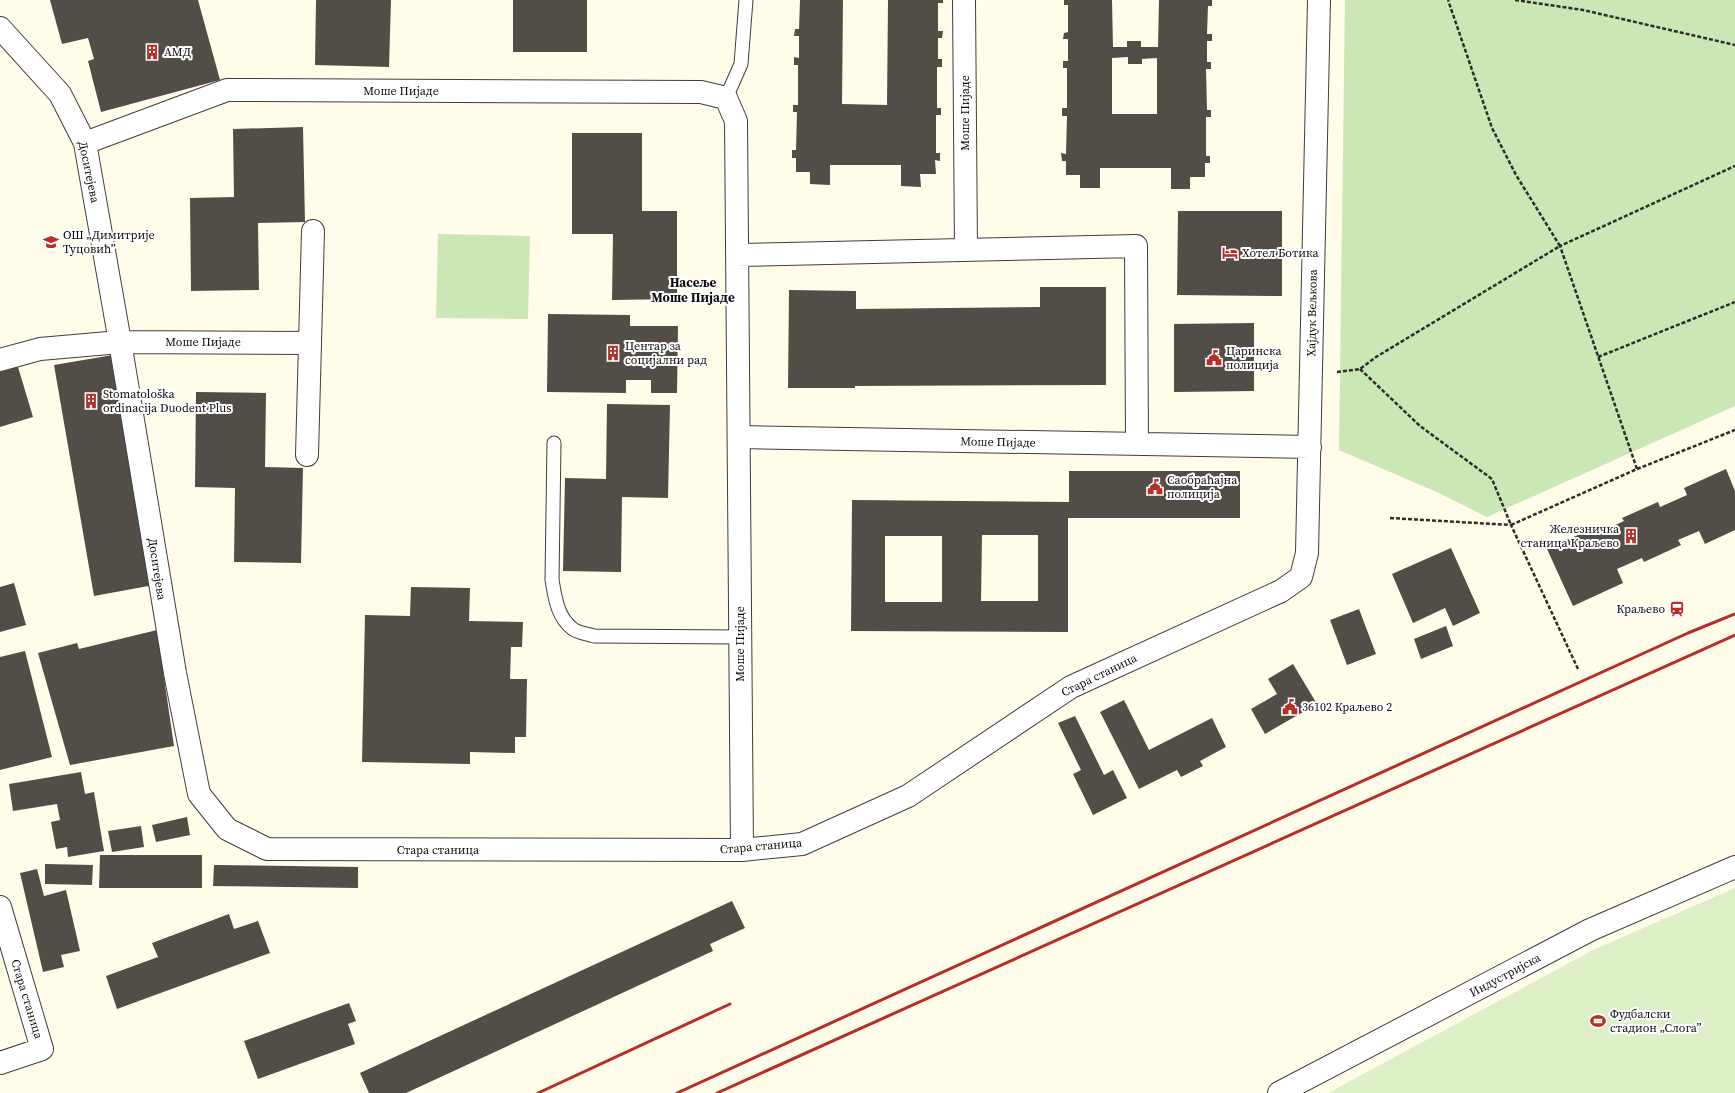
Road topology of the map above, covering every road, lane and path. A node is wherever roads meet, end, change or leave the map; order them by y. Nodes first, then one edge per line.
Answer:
1 (746, 0) edge
2 (964, 0) edge
3 (1319, 0) edge
4 (1448, 0) edge
5 (1515, 0) edge
6 (0, 28) edge
7 (1735, 45) edge
8 (726, 98) junction
9 (85, 142) junction
10 (1735, 166) edge
11 (313, 230) dead end
12 (1560, 246) junction
13 (966, 250) junction
14 (737, 255) junction
15 (1735, 302) edge
16 (120, 342) junction
17 (310, 343) junction
18 (1598, 357) junction
19 (0, 360) edge
20 (1360, 369) junction
21 (1311, 376) junction
22 (1735, 430) edge
23 (739, 437) junction
24 (554, 443) dead end
25 (1137, 444) junction
26 (1310, 447) junction
27 (307, 455) dead end
28 (1637, 470) junction
29 (1390, 518) dead end
30 (1511, 525) junction
31 (1301, 577) joint
32 (741, 637) junction
33 (1578, 669) dead end
34 (199, 794) joint
35 (742, 850) junction
36 (1735, 867) edge
37 (0, 907) edge
38 (0, 1064) edge
39 (1279, 1093) edge

1 - 8 lane
2 - 13 street, Моше Пијаде
3 - 21 street, Хајдук Вељкова
4 - 12 path
5 - 7 path
6 - 9 street, Доситејева
8 - 9 street, Моше Пијаде
8 - 14 street, Моше Пијаде
9 - 16 street, Доситејева
10 - 12 path
11 - 17 street
12 - 18 path
12 - 20 path
13 - 14 street
13 - 25 street
14 - 23 street, Моше Пијаде
15 - 18 path
16 - 17 street, Моше Пијаде
16 - 19 street
16 - 34 street, Доситејева
17 - 27 street
18 - 28 path
20 - 21 path
20 - 30 path
21 - 26 street, Хајдук Вељкова
22 - 28 path
23 - 25 street, Моше Пијаде
23 - 32 street, Моше Пијаде
24 - 32 lane
25 - 26 street, Моше Пијаде
26 - 31 street, Хајдук Вељкова
28 - 30 path
29 - 30 path
30 - 33 path
31 - 35 street, Стара станица
32 - 35 street, Моше Пијаде
34 - 35 street, Стара станица
36 - 39 street, Индустријска
37 - 38 street, Стара станица

